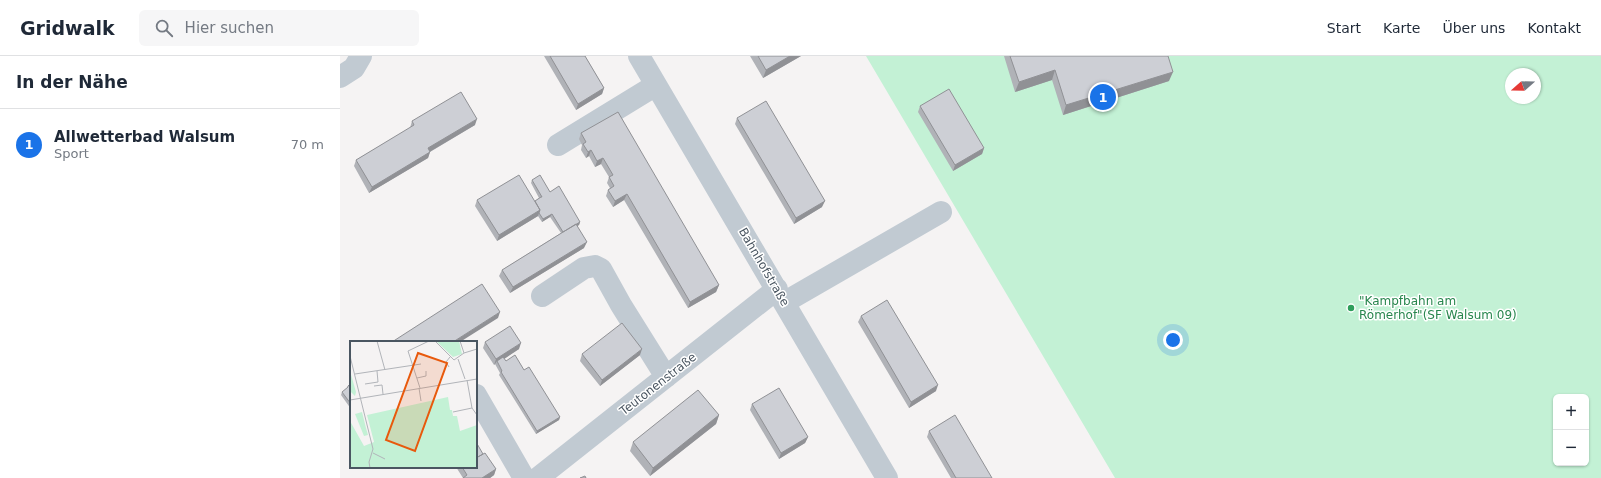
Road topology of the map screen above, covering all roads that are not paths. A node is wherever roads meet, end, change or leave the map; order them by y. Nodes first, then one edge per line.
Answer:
1 (361, 56) edge
2 (639, 56) edge
3 (340, 77) edge
4 (656, 85) junction
5 (558, 145) dead end
6 (942, 212) dead end
7 (542, 296) dead end
8 (781, 296) junction
9 (666, 377) junction
10 (477, 397) edge
11 (524, 478) edge
12 (538, 478) edge
13 (887, 478) edge

1 - 3 street
2 - 4 street, Bahnhofstraße
4 - 5 street
4 - 8 street, Bahnhofstraße
6 - 8 street, Teutonenstraße
7 - 9 street
8 - 9 street, Teutonenstraße
8 - 13 street, Bahnhofstraße
9 - 12 street, Teutonenstraße
10 - 11 street

